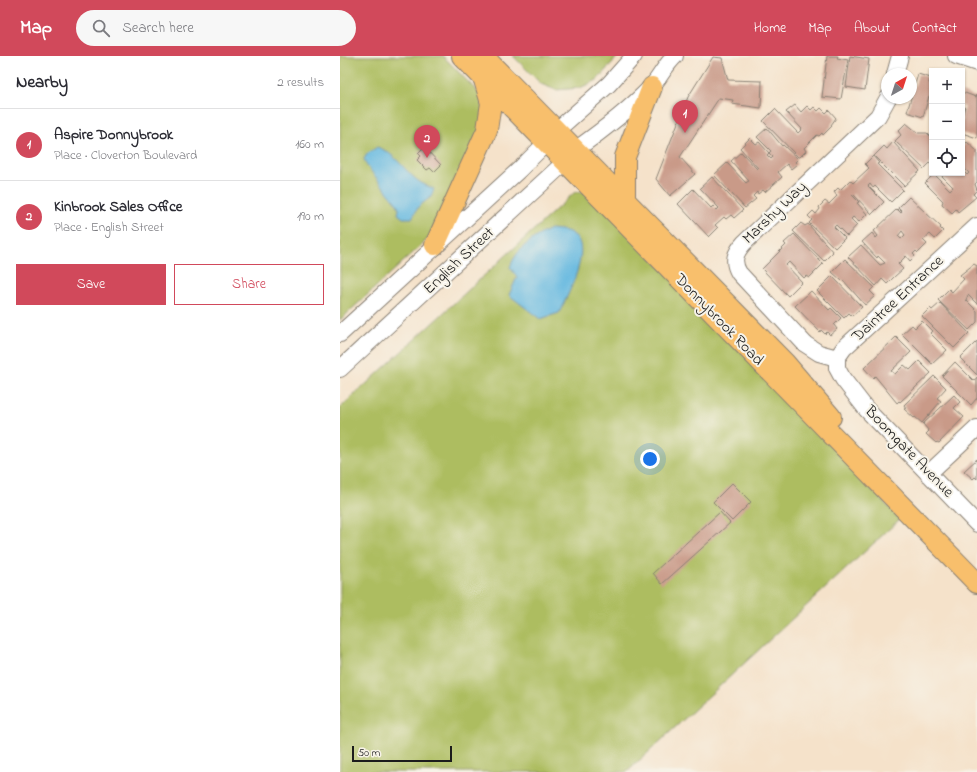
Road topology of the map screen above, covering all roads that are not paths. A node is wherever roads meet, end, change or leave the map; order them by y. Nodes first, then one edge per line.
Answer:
1 (462, 56) edge
2 (483, 56) edge
3 (634, 56) edge
4 (675, 56) edge
5 (900, 56) edge
6 (956, 56) edge
7 (977, 63) edge
8 (897, 68) edge
9 (484, 80) junction
10 (652, 87) junction
11 (885, 104) edge
12 (551, 137) junction
13 (570, 156) junction
14 (625, 199) junction
15 (977, 226) edge
16 (435, 245) junction
17 (340, 334) edge
18 (837, 358) junction
19 (340, 369) edge
20 (977, 428) edge
21 (928, 474) junction
22 (905, 511) junction
23 (977, 524) edge
24 (977, 584) edge

1 - 9 main road, Donnybrook Road
2 - 12 main road, Donnybrook Road
3 - 12 street, English Street
4 - 10 street, English Street
5 - 8 street
6 - 7 street
9 - 12 main road, Donnybrook Road
9 - 16 main road
10 - 13 street, English Street
10 - 14 main road
11 - 18 street, Marshy Way
12 - 13 main road, Donnybrook Road
12 - 16 street, English Street
13 - 14 main road, Donnybrook Road
13 - 19 street, English Street
13 - 22 main road, Donnybrook Road
14 - 22 main road, Donnybrook Road
15 - 18 street, Daintree Entrance
16 - 17 street, English Street
18 - 21 street, Boomgate Avenue
20 - 21 street
21 - 23 street, Boomgate Avenue
22 - 24 main road, Donnybrook Road

